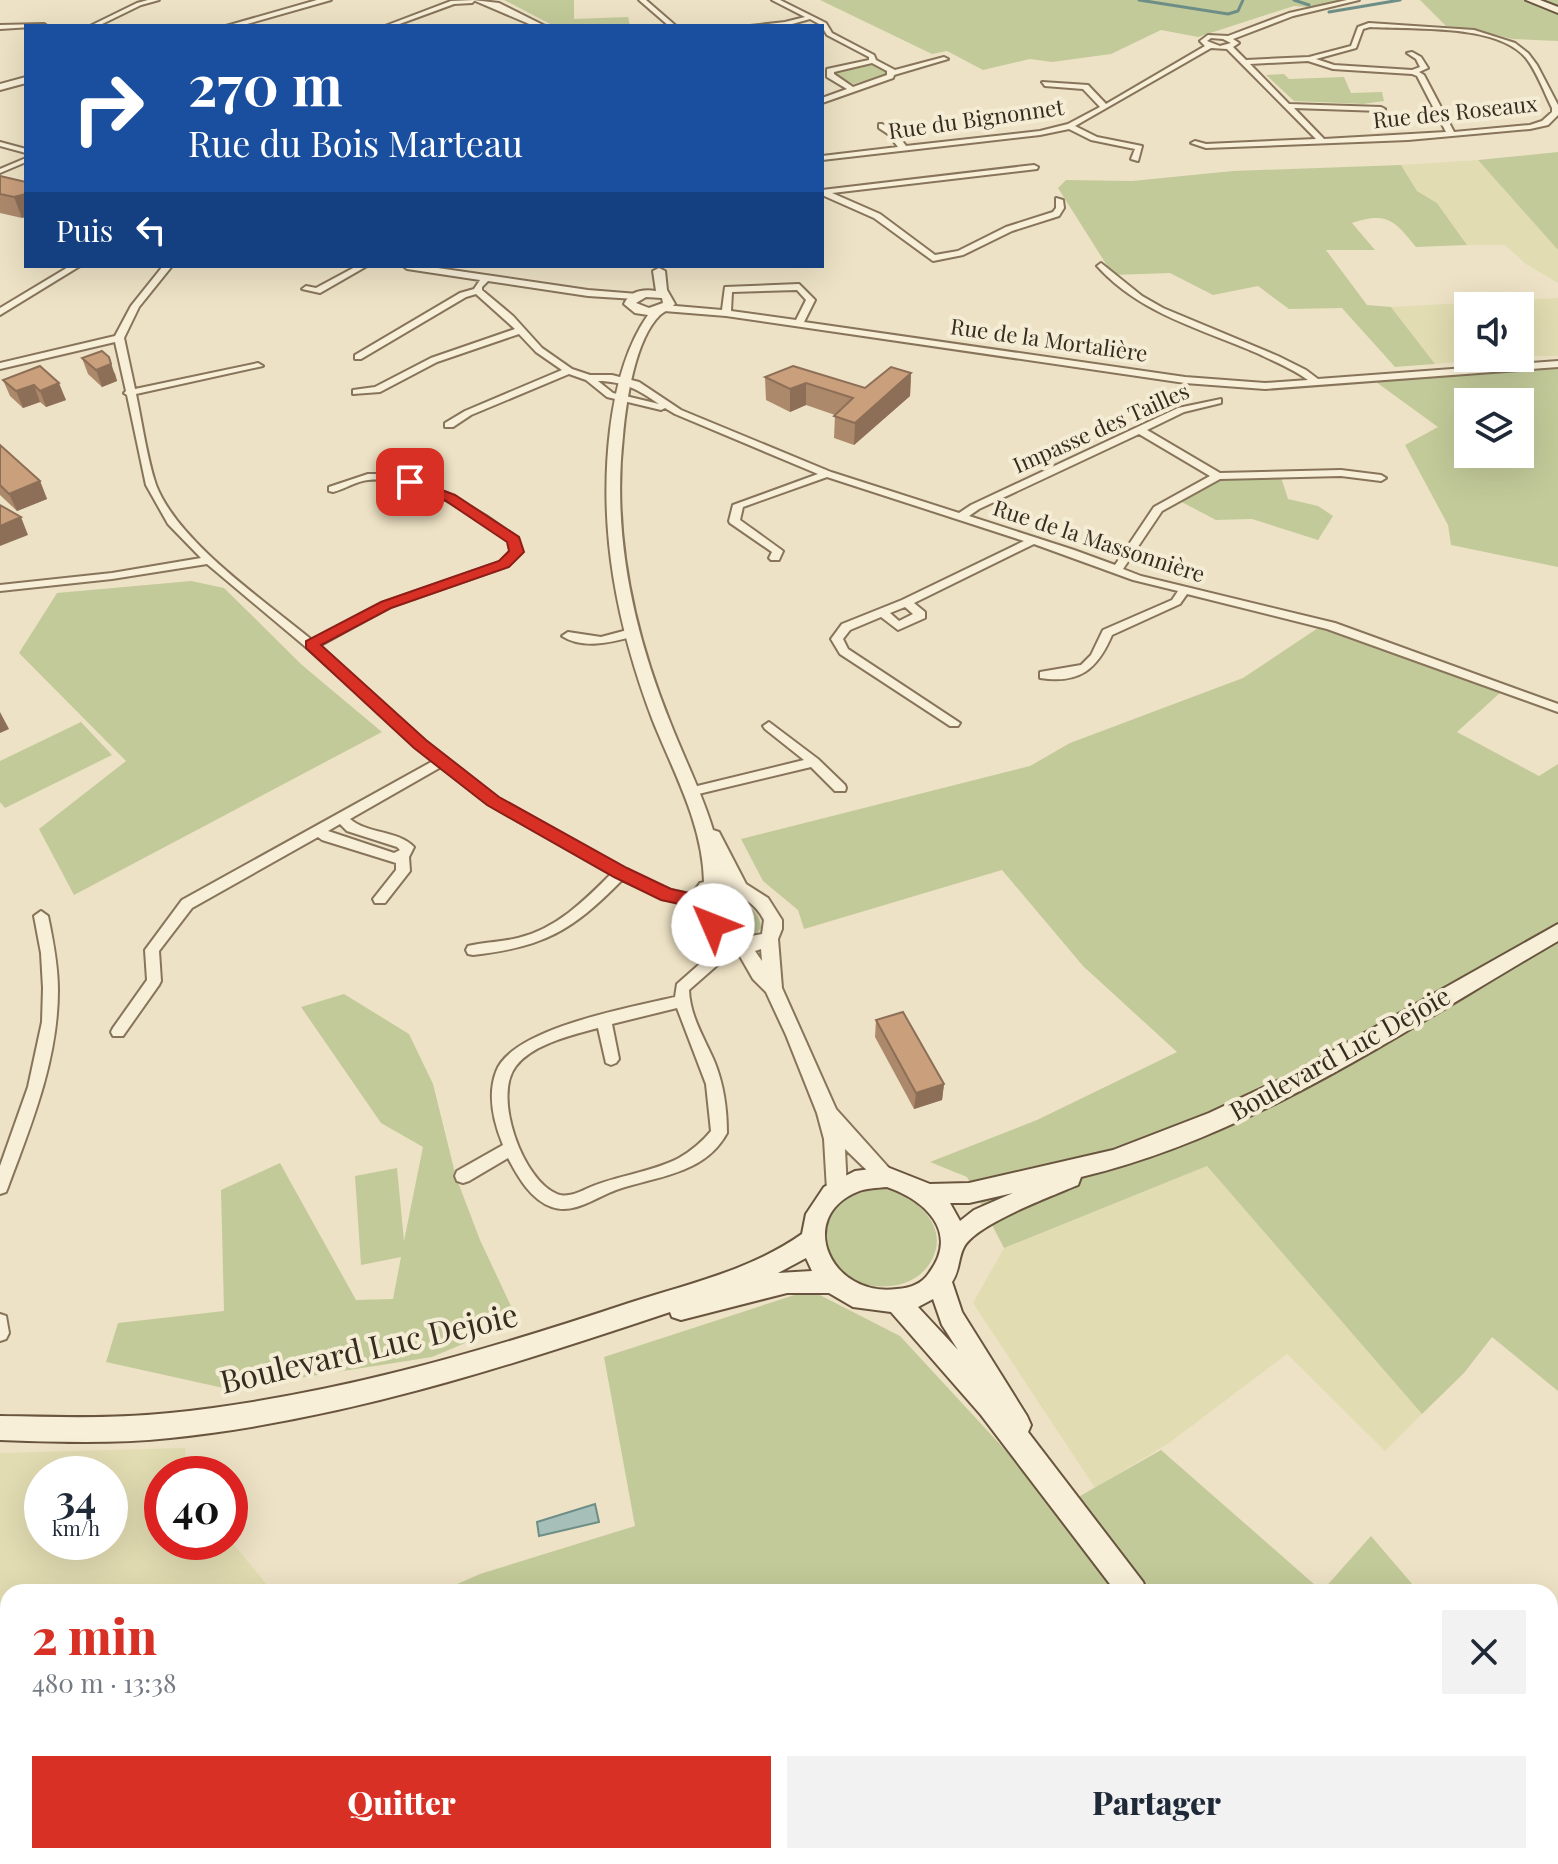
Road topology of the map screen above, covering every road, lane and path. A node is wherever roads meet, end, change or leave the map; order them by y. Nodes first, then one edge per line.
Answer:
1 (156, 0) edge
2 (327, 0) edge
3 (466, 0) edge
4 (476, 0) edge
5 (642, 0) edge
6 (775, 0) edge
7 (1356, 0) edge
8 (1531, 0) edge
9 (454, 1) edge
10 (135, 2) edge
11 (493, 2) edge
12 (1558, 10) edge
13 (811, 17) junction
14 (96, 24) edge
15 (241, 24) edge
16 (393, 24) edge
17 (537, 24) edge
18 (671, 24) edge
19 (785, 24) edge
20 (24, 26) edge
21 (0, 27) edge
22 (1229, 42) junction
23 (1410, 53) dead end
24 (944, 59) dead end
25 (1309, 59) junction
26 (873, 61) junction
27 (1246, 62) junction
28 (1413, 72) junction
29 (892, 73) junction
30 (24, 81) edge
31 (1045, 84) dead end
32 (0, 87) edge
33 (851, 89) junction
34 (824, 100) edge
35 (1286, 106) junction
36 (1105, 108) junction
37 (1381, 109) dead end
38 (882, 126) dead end
39 (1070, 126) junction
40 (1451, 134) junction
41 (1323, 142) junction
42 (1195, 143) dead end
43 (0, 144) edge
44 (903, 148) junction
45 (24, 150) edge
46 (824, 158) edge
47 (1135, 159) dead end
48 (24, 161) edge
49 (1034, 167) dead end
50 (0, 171) edge
51 (824, 192) edge
52 (824, 193) edge
53 (1059, 200) dead end
54 (1101, 266) dead end
55 (73, 268) edge
56 (166, 268) edge
57 (359, 268) edge
58 (429, 268) edge
59 (660, 268) edge
60 (486, 278) junction
61 (306, 289) dead end
62 (478, 291) junction
63 (637, 301) junction
64 (663, 303) junction
65 (0, 312) edge
66 (726, 313) junction
67 (799, 323) junction
68 (521, 330) junction
69 (642, 333) junction
70 (119, 338) junction
71 (358, 357) dead end
72 (1558, 364) edge
73 (0, 366) edge
74 (258, 366) dead end
75 (569, 371) junction
76 (589, 378) junction
77 (625, 380) junction
78 (1317, 383) junction
79 (356, 392) dead end
80 (129, 393) junction
81 (621, 398) junction
82 (1218, 401) dead end
83 (678, 412) junction
84 (449, 425) dead end
85 (1138, 429) junction
86 (827, 474) junction
87 (1218, 476) junction
88 (1381, 478) dead end
89 (333, 489) dead end
90 (959, 518) junction
91 (1034, 540) junction
92 (775, 558) dead end
93 (209, 560) junction
94 (1117, 570) junction
95 (0, 588) edge
96 (1183, 592) junction
97 (906, 602) junction
98 (882, 612) junction
99 (631, 633) junction
100 (568, 636) dead end
101 (311, 645) junction
102 (1044, 675) dead end
103 (1558, 708) edge
104 (954, 723) dead end
105 (769, 726) dead end
106 (441, 762) junction
107 (814, 762) junction
108 (840, 788) dead end
109 (690, 792) junction
110 (697, 810) junction
111 (340, 817) junction
112 (318, 829) junction
113 (402, 857) junction
114 (620, 873) junction
115 (713, 884) junction
116 (739, 887) junction
117 (380, 899) dead end
118 (699, 901) junction
119 (41, 916) dead end
120 (1558, 932) edge
121 (769, 939) junction
122 (738, 944) junction
123 (473, 950) dead end
124 (773, 988) junction
125 (681, 1001) junction
126 (604, 1021) junction
127 (118, 1032) dead end
128 (611, 1059) dead end
129 (825, 1110) junction
130 (512, 1148) junction
131 (1114, 1159) junction
132 (463, 1176) dead end
133 (887, 1177) junction
134 (0, 1187) edge
135 (837, 1190) junction
136 (929, 1194) junction
137 (812, 1240) junction
138 (953, 1241) junction
139 (939, 1280) junction
140 (833, 1282) junction
141 (897, 1302) junction
142 (0, 1322) edge
143 (0, 1333) edge
144 (561, 1338) junction
145 (0, 1428) edge
146 (1055, 1487) junction
147 (1127, 1584) edge

1 - 10 street
2 - 15 street
3 - 4 street
4 - 9 street
4 - 11 street
5 - 18 street
6 - 13 street
7 - 22 street
8 - 12 main road
9 - 16 street
10 - 14 street
11 - 17 street
13 - 19 street
13 - 26 street
20 - 21 street
22 - 27 street
22 - 36 street, Rue du Bignonnet
23 - 28 street
24 - 29 street
25 - 27 street, Rue des Roseaux
25 - 28 street
25 - 40 street, Rue des Roseaux
26 - 29 street
26 - 33 street
27 - 35 street
28 - 40 street
29 - 33 street
30 - 32 street
31 - 36 street
33 - 34 street
35 - 37 street
35 - 41 street
36 - 39 street, Rue du Bignonnet
38 - 44 street
39 - 44 street, Rue du Bignonnet
39 - 47 street
40 - 41 street, Rue des Roseaux
41 - 42 street, Rue des Roseaux
43 - 45 street
44 - 46 street, Rue du Bignonnet
48 - 50 street
49 - 51 street
52 - 53 street
54 - 78 street
55 - 65 street
56 - 70 street
57 - 61 street
58 - 60 street
59 - 63 street
59 - 64 street
60 - 62 street
60 - 63 street
62 - 68 street
62 - 71 street
63 - 64 street
63 - 64 street
63 - 69 street
64 - 66 street, Rue de la Mortalière
64 - 69 street
66 - 67 street, Rue de la Mortalière
66 - 67 street
67 - 78 street, Rue de la Mortalière
68 - 75 street
68 - 79 street
69 - 77 street
70 - 73 street
70 - 80 street
72 - 78 street, Rue de la Mortalière
74 - 80 street
75 - 76 street
75 - 84 street
76 - 77 street
76 - 81 street, Rue de la Massonnière
77 - 81 street
77 - 83 street, Rue de la Massonnière
80 - 93 street
81 - 83 street, Rue de la Massonnière
81 - 99 street
82 - 85 street, Impasse des Tailles
83 - 86 street, Rue de la Massonnière
85 - 87 street
85 - 90 street, Impasse des Tailles
86 - 90 street, Rue de la Massonnière
86 - 92 street
87 - 88 street
87 - 94 street
89 - 101 street
90 - 91 street, Rue de la Massonnière
91 - 94 street, Rue de la Massonnière
91 - 97 street
93 - 95 street
93 - 101 street
94 - 96 street, Rue de la Massonnière
96 - 102 street
96 - 103 street, Rue de la Massonnière
97 - 98 street
97 - 98 street
98 - 104 street
99 - 100 street
99 - 109 street
101 - 106 street
105 - 107 street
106 - 111 street
106 - 114 street
107 - 108 street
107 - 109 street
109 - 110 street
110 - 115 street
110 - 116 street
111 - 112 street
111 - 113 street
112 - 113 street
112 - 127 street
113 - 117 street
114 - 118 street
114 - 123 street
115 - 116 street
115 - 118 street
116 - 121 street
118 - 122 street
119 - 134 street
120 - 131 main road, Boulevard Luc Dejoie
121 - 122 street
121 - 124 street
122 - 124 street
122 - 125 street
124 - 129 street
125 - 126 street
125 - 130 street
126 - 128 street
126 - 130 street
129 - 133 street
129 - 135 street
130 - 132 street
131 - 136 main road, Boulevard Luc Dejoie
131 - 138 main road, Boulevard Luc Dejoie
133 - 135 main road
133 - 136 main road
135 - 137 main road
136 - 138 main road
137 - 140 main road
137 - 144 main road, Boulevard Luc Dejoie
138 - 139 main road
139 - 141 main road
139 - 146 main road
140 - 141 main road
140 - 144 main road, Boulevard Luc Dejoie
141 - 146 main road
142 - 143 street
144 - 145 main road, Boulevard Luc Dejoie
146 - 147 main road

